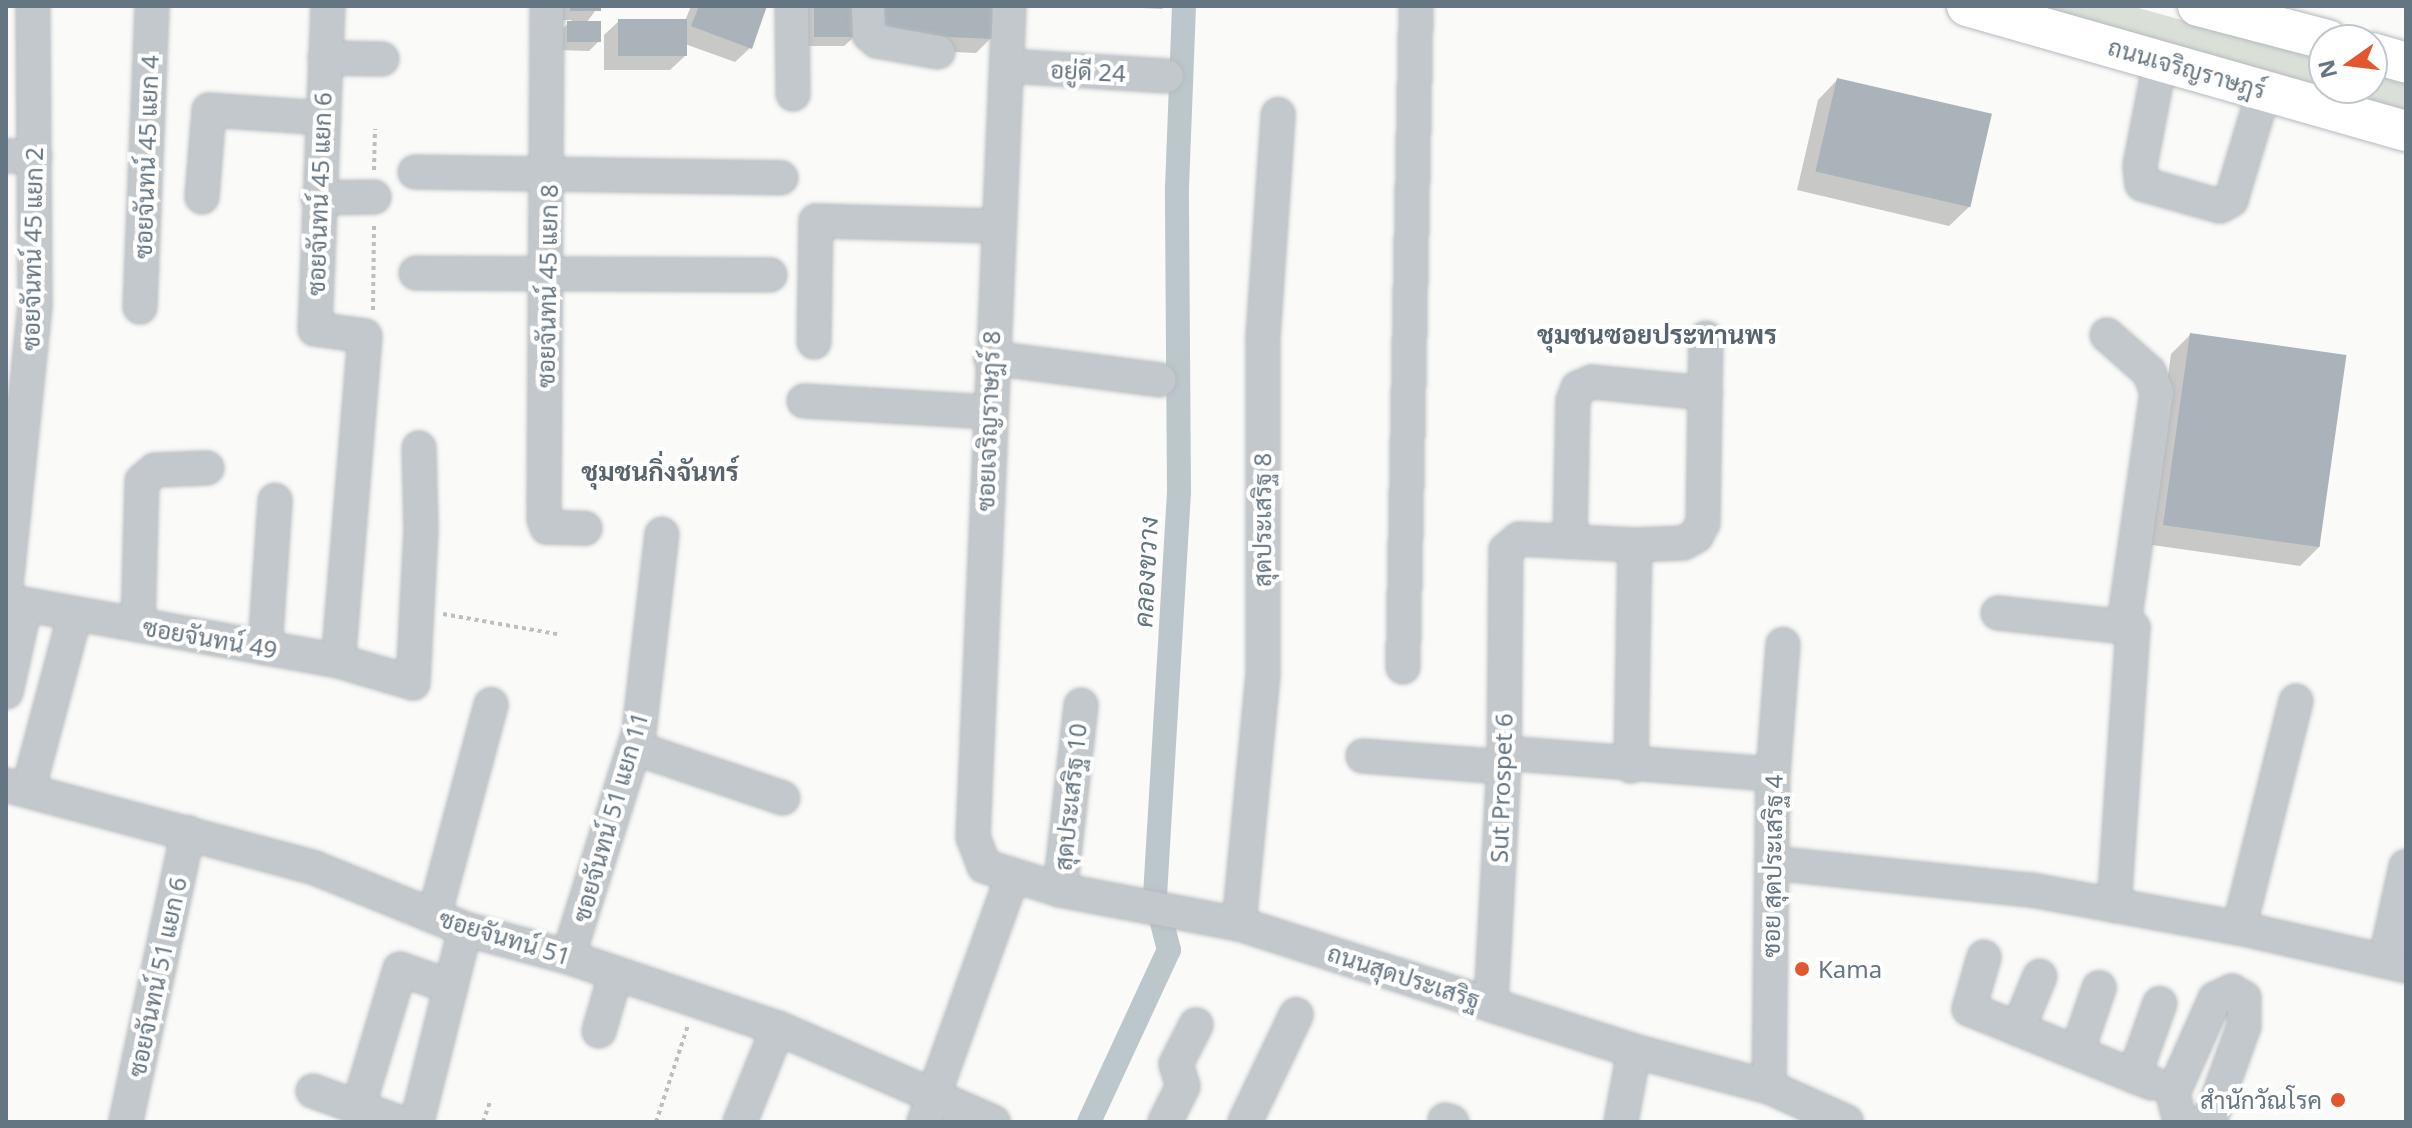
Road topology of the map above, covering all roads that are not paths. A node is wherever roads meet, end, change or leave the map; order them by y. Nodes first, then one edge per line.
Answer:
1 (33, 6) edge
2 (152, 6) edge
3 (328, 6) edge
4 (547, 6) edge
5 (792, 6) edge
6 (868, 6) edge
7 (1009, 6) edge
8 (1416, 6) edge
9 (1967, 6) edge
10 (2198, 6) edge
11 (2293, 17) edge
12 (938, 52) dead end
13 (325, 58) junction
14 (382, 59) dead end
15 (2160, 62) junction
16 (1009, 66) junction
17 (1167, 76) dead end
18 (2264, 91) junction
19 (793, 94) dead end
20 (1278, 115) dead end
21 (322, 118) junction
22 (2406, 131) edge
23 (20, 156) edge
24 (549, 171) junction
25 (415, 172) dead end
26 (781, 178) dead end
27 (202, 197) dead end
28 (374, 197) road end
29 (318, 198) junction
30 (998, 226) junction
31 (416, 273) dead end
32 (547, 273) junction
33 (770, 275) dead end
34 (140, 307) dead end
35 (20, 324) edge
36 (2107, 335) dead end
37 (1706, 338) dead end
38 (814, 342) dead end
39 (991, 358) junction
40 (1160, 380) dead end
41 (1705, 393) junction
42 (804, 401) dead end
43 (988, 412) junction
44 (419, 448) dead end
45 (207, 468) dead end
46 (275, 500) dead end
47 (585, 528) dead end
48 (662, 534) dead end
49 (1570, 539) junction
50 (1635, 545) junction
51 (6, 586) edge
52 (14, 610) edge
53 (1998, 613) dead end
54 (75, 614) junction
55 (138, 625) junction
56 (2124, 625) junction
57 (1783, 644) dead end
58 (265, 648) junction
59 (338, 661) junction
60 (1403, 667) dead end
61 (6, 692) edge
62 (2296, 701) dead end
63 (491, 705) dead end
64 (1081, 705) dead end
65 (635, 748) junction
66 (1363, 756) dead end
67 (1504, 760) junction
68 (1631, 766) junction
69 (1773, 774) junction
70 (17, 788) edge
71 (783, 798) dead end
72 (188, 833) junction
73 (973, 837) joint
74 (1772, 863) junction
75 (2406, 866) edge
76 (1012, 877) junction
77 (1060, 890) junction
78 (2114, 905) junction
79 (434, 916) junction
80 (1239, 924) junction
81 (2239, 928) junction
82 (465, 929) junction
83 (568, 957) junction
84 (1984, 957) dead end
85 (2395, 964) edge
86 (616, 973) junction
87 (2040, 976) dead end
88 (451, 987) junction
89 (2099, 988) dead end
90 (2160, 1003) dead end
91 (1491, 1004) junction
92 (1296, 1015) dead end
93 (1196, 1025) dead end
94 (778, 1028) junction
95 (2018, 1029) junction
96 (599, 1031) dead end
97 (1634, 1051) junction
98 (2077, 1052) junction
99 (2134, 1076) junction
100 (1769, 1087) junction
101 (313, 1091) dead end
102 (935, 1092) junction
103 (2176, 1107) edge
104 (358, 1108) junction
105 (126, 1121) edge
106 (398, 1122) edge
107 (417, 1122) edge
108 (740, 1122) edge
109 (924, 1122) edge
110 (993, 1122) edge
111 (1165, 1122) edge
112 (1245, 1122) edge
113 (1621, 1122) edge
114 (1847, 1122) edge
115 (2203, 1122) edge

1 - 23 street, ซอยจันทน์ 45 แยก 2
2 - 34 street, ซอยจันทน์ 45 แยก 4
3 - 13 street, ซอยจันทน์ 45 แยก 6
4 - 24 street, ซอยจันทน์ 45 แยก 8
5 - 19 street
6 - 12 street
7 - 16 street, ซอยเจริญราษฎร์ 8
8 - 60 street
9 - 15 main road, ถนนเจริญราษฎร์
10 - 11 main road
13 - 14 street
13 - 21 street, ซอยจันทน์ 45 แยก 6
15 - 18 main road, ถนนเจริญราษฎร์
15 - 18 street
16 - 17 street, อยู่ดี 24
16 - 30 street, ซอยเจริญราษฎร์ 8
18 - 22 main road, ถนนเจริญราษฎร์
20 - 80 street, สุดประเสริฐ 8
21 - 27 street
21 - 29 street, ซอยจันทน์ 45 แยก 6
23 - 35 street, ซอยจันทน์ 45 แยก 2
24 - 25 street
24 - 26 street
24 - 32 street, ซอยจันทน์ 45 แยก 8
28 - 29 street
29 - 59 street, ซอยจันทน์ 45 แยก 6
30 - 38 street
30 - 39 street, ซอยเจริญราษฎร์ 8
31 - 32 street
32 - 33 street
32 - 47 street, ซอยจันทน์ 45 แยก 8
35 - 51 street, ซอยจันทน์ 45 แยก 2
36 - 56 street
37 - 41 street
39 - 40 street
39 - 43 street, ซอยเจริญราษฎร์ 8
41 - 49 street
41 - 50 street
42 - 43 street
43 - 73 street, ซอยเจริญราษฎร์ 8
44 - 59 street, ซอยจันทน์ 49
45 - 55 street
46 - 58 street
48 - 65 street, ซอยจันทน์ 51 แยก 11
49 - 50 street
49 - 67 street, Sut Prospet 6
50 - 68 street
52 - 54 street, ซอยจันทน์ 49
52 - 61 street
53 - 56 street
54 - 55 street, ซอยจันทน์ 49
54 - 70 street
55 - 58 street, ซอยจันทน์ 49
56 - 78 street
57 - 69 street, ซอย สุดประเสริฐ 4
58 - 59 street, ซอยจันทน์ 49
62 - 81 street
63 - 79 street
64 - 77 street, สุดประเสริฐ 10
65 - 71 street
65 - 83 street, ซอยจันทน์ 51 แยก 11
66 - 67 street
67 - 68 street
67 - 91 street, Sut Prospet 6
68 - 69 street
69 - 74 street, ซอย สุดประเสริฐ 4
70 - 72 street, ซอยจันทน์ 51
72 - 79 street, ซอยจันทน์ 51
72 - 105 street, ซอยจันทน์ 51 แยก 6
73 - 76 street, ถนนสุดประเสริฐ
74 - 78 street
74 - 100 street, ซอย สุดประเสริฐ 4
75 - 85 street
76 - 77 street, ถนนสุดประเสริฐ
76 - 102 street
77 - 80 street, ถนนสุดประเสริฐ
78 - 81 street
79 - 82 street, ซอยจันทน์ 51
80 - 91 street, ถนนสุดประเสริฐ
81 - 85 street
82 - 83 street, ซอยจันทน์ 51
82 - 88 street
83 - 86 street, ซอยจันทน์ 51
84 - 95 street
86 - 94 street, ซอยจันทน์ 51
86 - 96 street
87 - 95 street
88 - 104 street
88 - 107 street
89 - 98 street
90 - 99 street
91 - 97 street, ถนนสุดประเสริฐ
92 - 112 street
93 - 111 street
94 - 102 street, ซอยจันทน์ 51
94 - 108 street
95 - 98 street
97 - 100 street, ถนนสุดประเสริฐ
97 - 113 street
98 - 99 street
99 - 103 street
100 - 114 street, ถนนสุดประเสริฐ
101 - 104 street
102 - 109 street
102 - 110 street, ซอยจันทน์ 51
103 - 115 street
104 - 106 street

